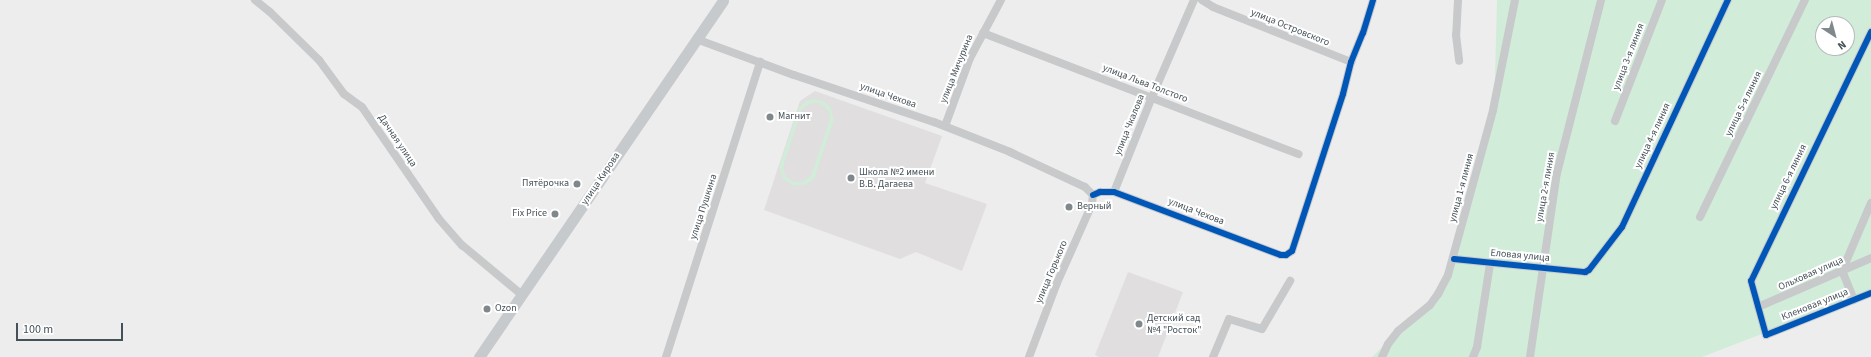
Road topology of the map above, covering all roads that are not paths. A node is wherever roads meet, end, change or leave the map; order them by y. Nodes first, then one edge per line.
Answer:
1 (255, 0) edge
2 (722, 0) edge
3 (1000, 0) edge
4 (1194, 0) edge
5 (1203, 0) edge
6 (1373, 0) edge
7 (1458, 0) edge
8 (1515, 0) edge
9 (1601, 0) edge
10 (1662, 0) edge
11 (1728, 0) edge
12 (1805, 0) edge
13 (1871, 32) edge
14 (983, 33) junction
15 (696, 39) junction
16 (1459, 61) dead end
17 (760, 62) junction
18 (1351, 62) junction
19 (1152, 97) junction
20 (1615, 120) dead end
21 (945, 126) junction
22 (1299, 154) dead end
23 (1114, 192) junction
24 (1093, 195) junction
25 (1871, 203) edge
26 (1700, 218) dead end
27 (1871, 258) edge
28 (1454, 259) junction
29 (1490, 264) junction
30 (1544, 268) junction
31 (1842, 271) junction
32 (1585, 272) joint
33 (1290, 281) dead end
34 (1871, 293) edge
35 (522, 295) junction
36 (1854, 300) junction
37 (1758, 307) junction
38 (1766, 336) joint
39 (479, 357) edge
40 (666, 357) edge
41 (1029, 357) edge
42 (1213, 357) edge
43 (1382, 357) edge
44 (1472, 357) edge
45 (1530, 357) edge

1 - 35 street, Дачная улица
2 - 15 street, улица Кирова
3 - 14 street, улица Мичурина
4 - 19 street, улица Чкалова
5 - 18 street, улица Островского
6 - 18 street
7 - 16 street
8 - 28 street, улица 1-я линия
9 - 30 street, улица 2-я линия
10 - 20 street, улица 3-я линия
11 - 32 street, улица 4-я линия
12 - 26 street, улица 5-я линия
13 - 37 street, улица 6-я линия
14 - 19 street, улица Льва Толстого
14 - 21 street, улица Мичурина
15 - 17 street, улица Чехова
15 - 35 street, улица Кирова
17 - 21 street, улица Чехова
17 - 40 street, улица Пушкина
18 - 23 street, улица Чехова
19 - 22 street, улица Льва Толстого
19 - 23 street, улица Чкалова
21 - 24 street, улица Чехова
23 - 24 street, улица Чехова
24 - 41 street, улица Горького
25 - 31 street
27 - 31 street, Ольховая улица
28 - 29 street, Еловая улица
28 - 43 street, улица 1-я линия
29 - 30 street, Еловая улица
29 - 44 street
30 - 32 street, Еловая улица
30 - 45 street, улица 2-я линия
31 - 36 street
31 - 37 street, Ольховая улица
33 - 42 street
34 - 36 street, Кленовая улица
35 - 39 street, улица Кирова
36 - 38 street, Кленовая улица
37 - 38 street, улица 6-я линия

